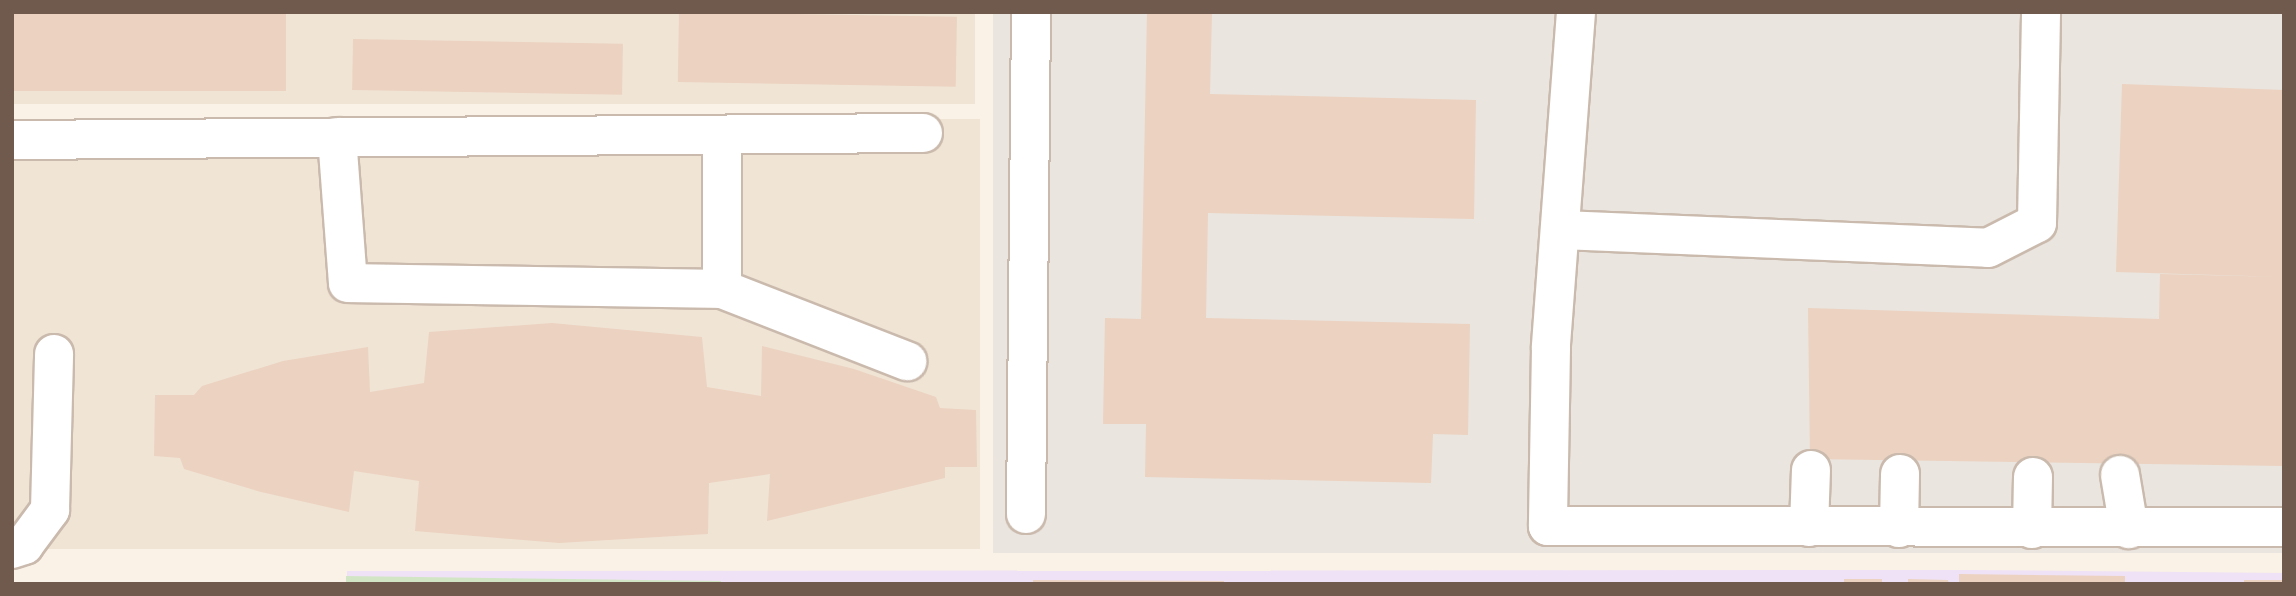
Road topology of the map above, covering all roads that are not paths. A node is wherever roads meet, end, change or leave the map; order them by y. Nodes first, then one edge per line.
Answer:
1 (1031, 12) edge
2 (1576, 12) edge
3 (2041, 12) edge
4 (923, 133) dead end
5 (722, 135) junction
6 (337, 137) junction
7 (12, 140) edge
8 (1562, 230) junction
9 (722, 289) junction
10 (54, 354) dead end
11 (907, 361) dead end
12 (1811, 470) dead end
13 (1900, 474) dead end
14 (2120, 475) dead end
15 (2033, 477) dead end
16 (1026, 514) dead end
17 (1808, 527) junction
18 (2284, 527) edge
19 (1899, 528) junction
20 (2032, 529) junction
21 (2129, 529) junction
22 (12, 549) edge

1 - 16 lane
2 - 8 lane
3 - 8 lane
4 - 5 lane
5 - 6 lane
5 - 9 lane
6 - 7 lane
6 - 9 lane
8 - 17 lane
9 - 11 lane
10 - 22 lane
12 - 17 lane
13 - 19 lane
14 - 21 lane
15 - 20 lane
17 - 19 lane
18 - 21 lane
19 - 20 lane
20 - 21 lane

